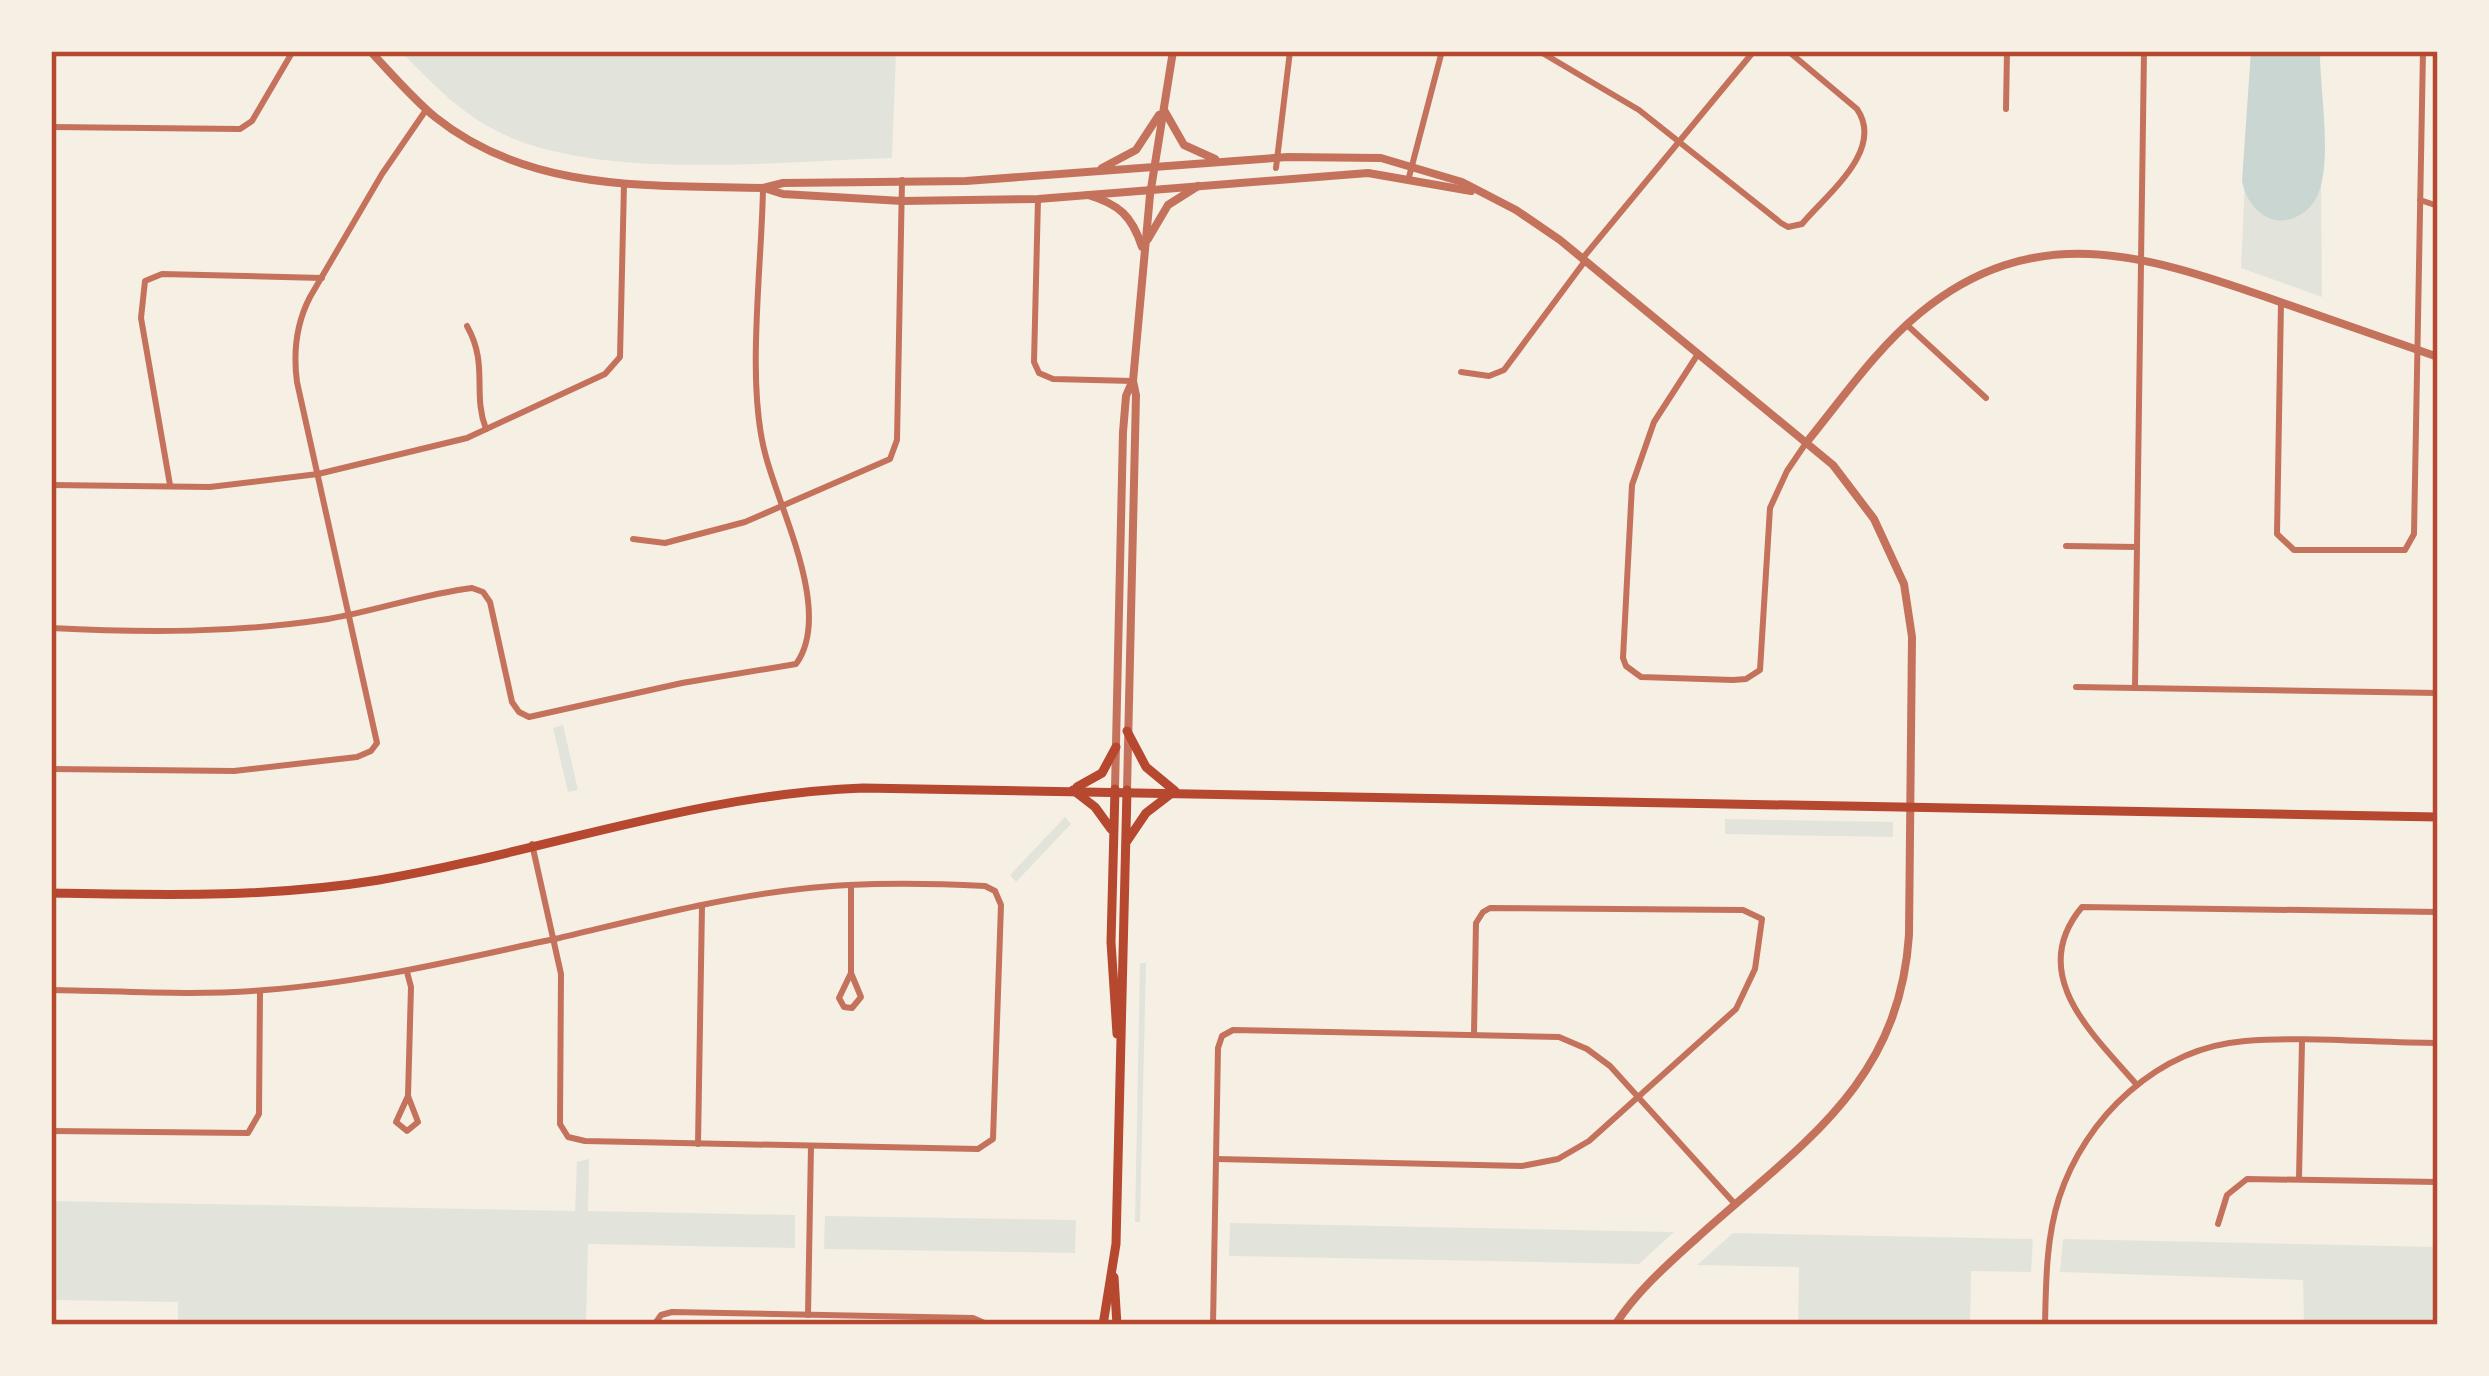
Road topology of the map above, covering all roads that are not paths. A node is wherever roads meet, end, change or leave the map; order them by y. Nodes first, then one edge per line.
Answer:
1 (292, 51) edge
2 (370, 51) edge
3 (1173, 51) edge
4 (1290, 51) edge
5 (1442, 51) edge
6 (1539, 51) edge
7 (1754, 51) edge
8 (1788, 51) edge
9 (2007, 51) edge
10 (2144, 51) edge
11 (2423, 51) edge
12 (1163, 109) junction
13 (2006, 109) dead end
14 (427, 110) junction
15 (51, 127) edge
16 (1679, 142) junction
17 (1226, 161) junction
18 (1276, 163) junction
19 (1412, 165) junction
20 (1154, 166) junction
21 (1096, 171) junction
22 (1409, 177) junction
23 (902, 180) junction
24 (624, 184) junction
25 (1203, 184) junction
26 (763, 188) junction
27 (1151, 188) junction
28 (1473, 190) junction
29 (1081, 193) junction
30 (1038, 200) junction
31 (2420, 200) junction
32 (902, 201) junction
33 (2438, 206) edge
34 (1144, 252) junction
35 (2142, 257) junction
36 (1584, 260) junction
37 (322, 278) junction
38 (2281, 302) junction
39 (1907, 325) junction
40 (467, 326) dead end
41 (2418, 350) junction
42 (1698, 354) junction
43 (2438, 357) edge
44 (1460, 372) dead end
45 (1133, 381) junction
46 (1986, 398) dead end
47 (486, 429) junction
48 (1806, 443) junction
49 (318, 475) junction
50 (51, 485) edge
51 (170, 486) junction
52 (783, 507) junction
53 (633, 539) dead end
54 (2066, 546) dead end
55 (2137, 547) junction
56 (350, 614) junction
57 (51, 628) edge
58 (2076, 687) dead end
59 (2134, 687) junction
60 (2438, 693) edge
61 (1127, 730) junction
62 (1116, 747) junction
63 (51, 769) edge
64 (1072, 789) junction
65 (1115, 789) junction
66 (1127, 790) junction
67 (1175, 791) junction
68 (1911, 805) junction
69 (2438, 817) edge
70 (1113, 833) junction
71 (532, 844) junction
72 (1125, 846) junction
73 (851, 885) junction
74 (51, 893) edge
75 (702, 905) junction
76 (2438, 911) edge
77 (555, 939) junction
78 (407, 972) junction
79 (850, 973) junction
80 (51, 990) edge
81 (260, 991) junction
82 (1474, 1034) junction
83 (2302, 1042) junction
84 (2438, 1043) edge
85 (1119, 1051) junction
86 (2137, 1085) junction
87 (408, 1096) junction
88 (1639, 1097) junction
89 (51, 1131) edge
90 (698, 1144) junction
91 (811, 1146) junction
92 (1216, 1159) junction
93 (2299, 1178) junction
94 (2438, 1182) edge
95 (1735, 1204) junction
96 (2218, 1223) dead end
97 (1113, 1268) junction
98 (808, 1315) junction
99 (654, 1325) edge
100 (989, 1325) edge
101 (1103, 1325) edge
102 (1117, 1325) edge
103 (1213, 1325) edge
104 (1615, 1325) edge
105 (2045, 1325) edge

1 - 15 street
2 - 14 street
3 - 12 street
4 - 18 street
5 - 19 street
6 - 16 street
7 - 16 street
8 - 16 street
9 - 13 street
10 - 35 street
11 - 31 street
12 - 17 street
12 - 20 street
12 - 21 street
14 - 24 street
14 - 37 street
16 - 36 street
17 - 18 street
17 - 20 street
18 - 19 street
19 - 22 street
19 - 28 street
20 - 21 street
20 - 27 street
21 - 23 street
22 - 25 street
22 - 28 street
23 - 26 street
23 - 32 street
24 - 26 street
24 - 47 street
25 - 27 street
25 - 34 street
26 - 32 street
26 - 52 street
27 - 29 street
27 - 34 street
28 - 36 street
29 - 30 street
29 - 34 street
30 - 32 street
30 - 45 street
31 - 33 street
31 - 41 street
32 - 52 street
34 - 45 street
35 - 38 street
35 - 39 street
35 - 55 street
36 - 42 street
36 - 44 street
37 - 49 street
37 - 51 street
38 - 41 street
38 - 41 street
39 - 46 street
39 - 48 street
40 - 47 street
41 - 43 street
42 - 48 street
42 - 48 street
45 - 61 street
45 - 62 street
47 - 49 street
48 - 68 street
49 - 51 street
49 - 56 street
50 - 51 street
52 - 53 street
52 - 56 street
54 - 55 street
55 - 59 street
56 - 57 street
56 - 63 street
58 - 59 street
59 - 60 street
61 - 66 street
61 - 67 main road
62 - 64 main road
62 - 65 street
64 - 65 main road
64 - 70 main road
64 - 71 main road
65 - 66 main road
65 - 70 main road
66 - 67 main road
66 - 72 main road
67 - 68 main road
67 - 72 main road
68 - 69 main road
68 - 95 street
70 - 85 main road
71 - 74 main road
71 - 77 street
72 - 85 main road
73 - 75 street
73 - 79 street
73 - 91 street
75 - 77 street
75 - 90 street
76 - 86 street
77 - 78 street
77 - 90 street
78 - 81 street
78 - 87 street
79 - 79 street
80 - 81 street
81 - 89 street
82 - 88 street
82 - 88 street
82 - 92 street
83 - 84 street
83 - 86 street
83 - 93 street
85 - 97 main road
86 - 105 street
87 - 87 street
88 - 92 street
88 - 95 street
90 - 91 street
91 - 98 street
92 - 103 street
93 - 94 street
93 - 96 street
95 - 104 street
97 - 101 main road
97 - 102 main road
98 - 99 street
98 - 100 street

